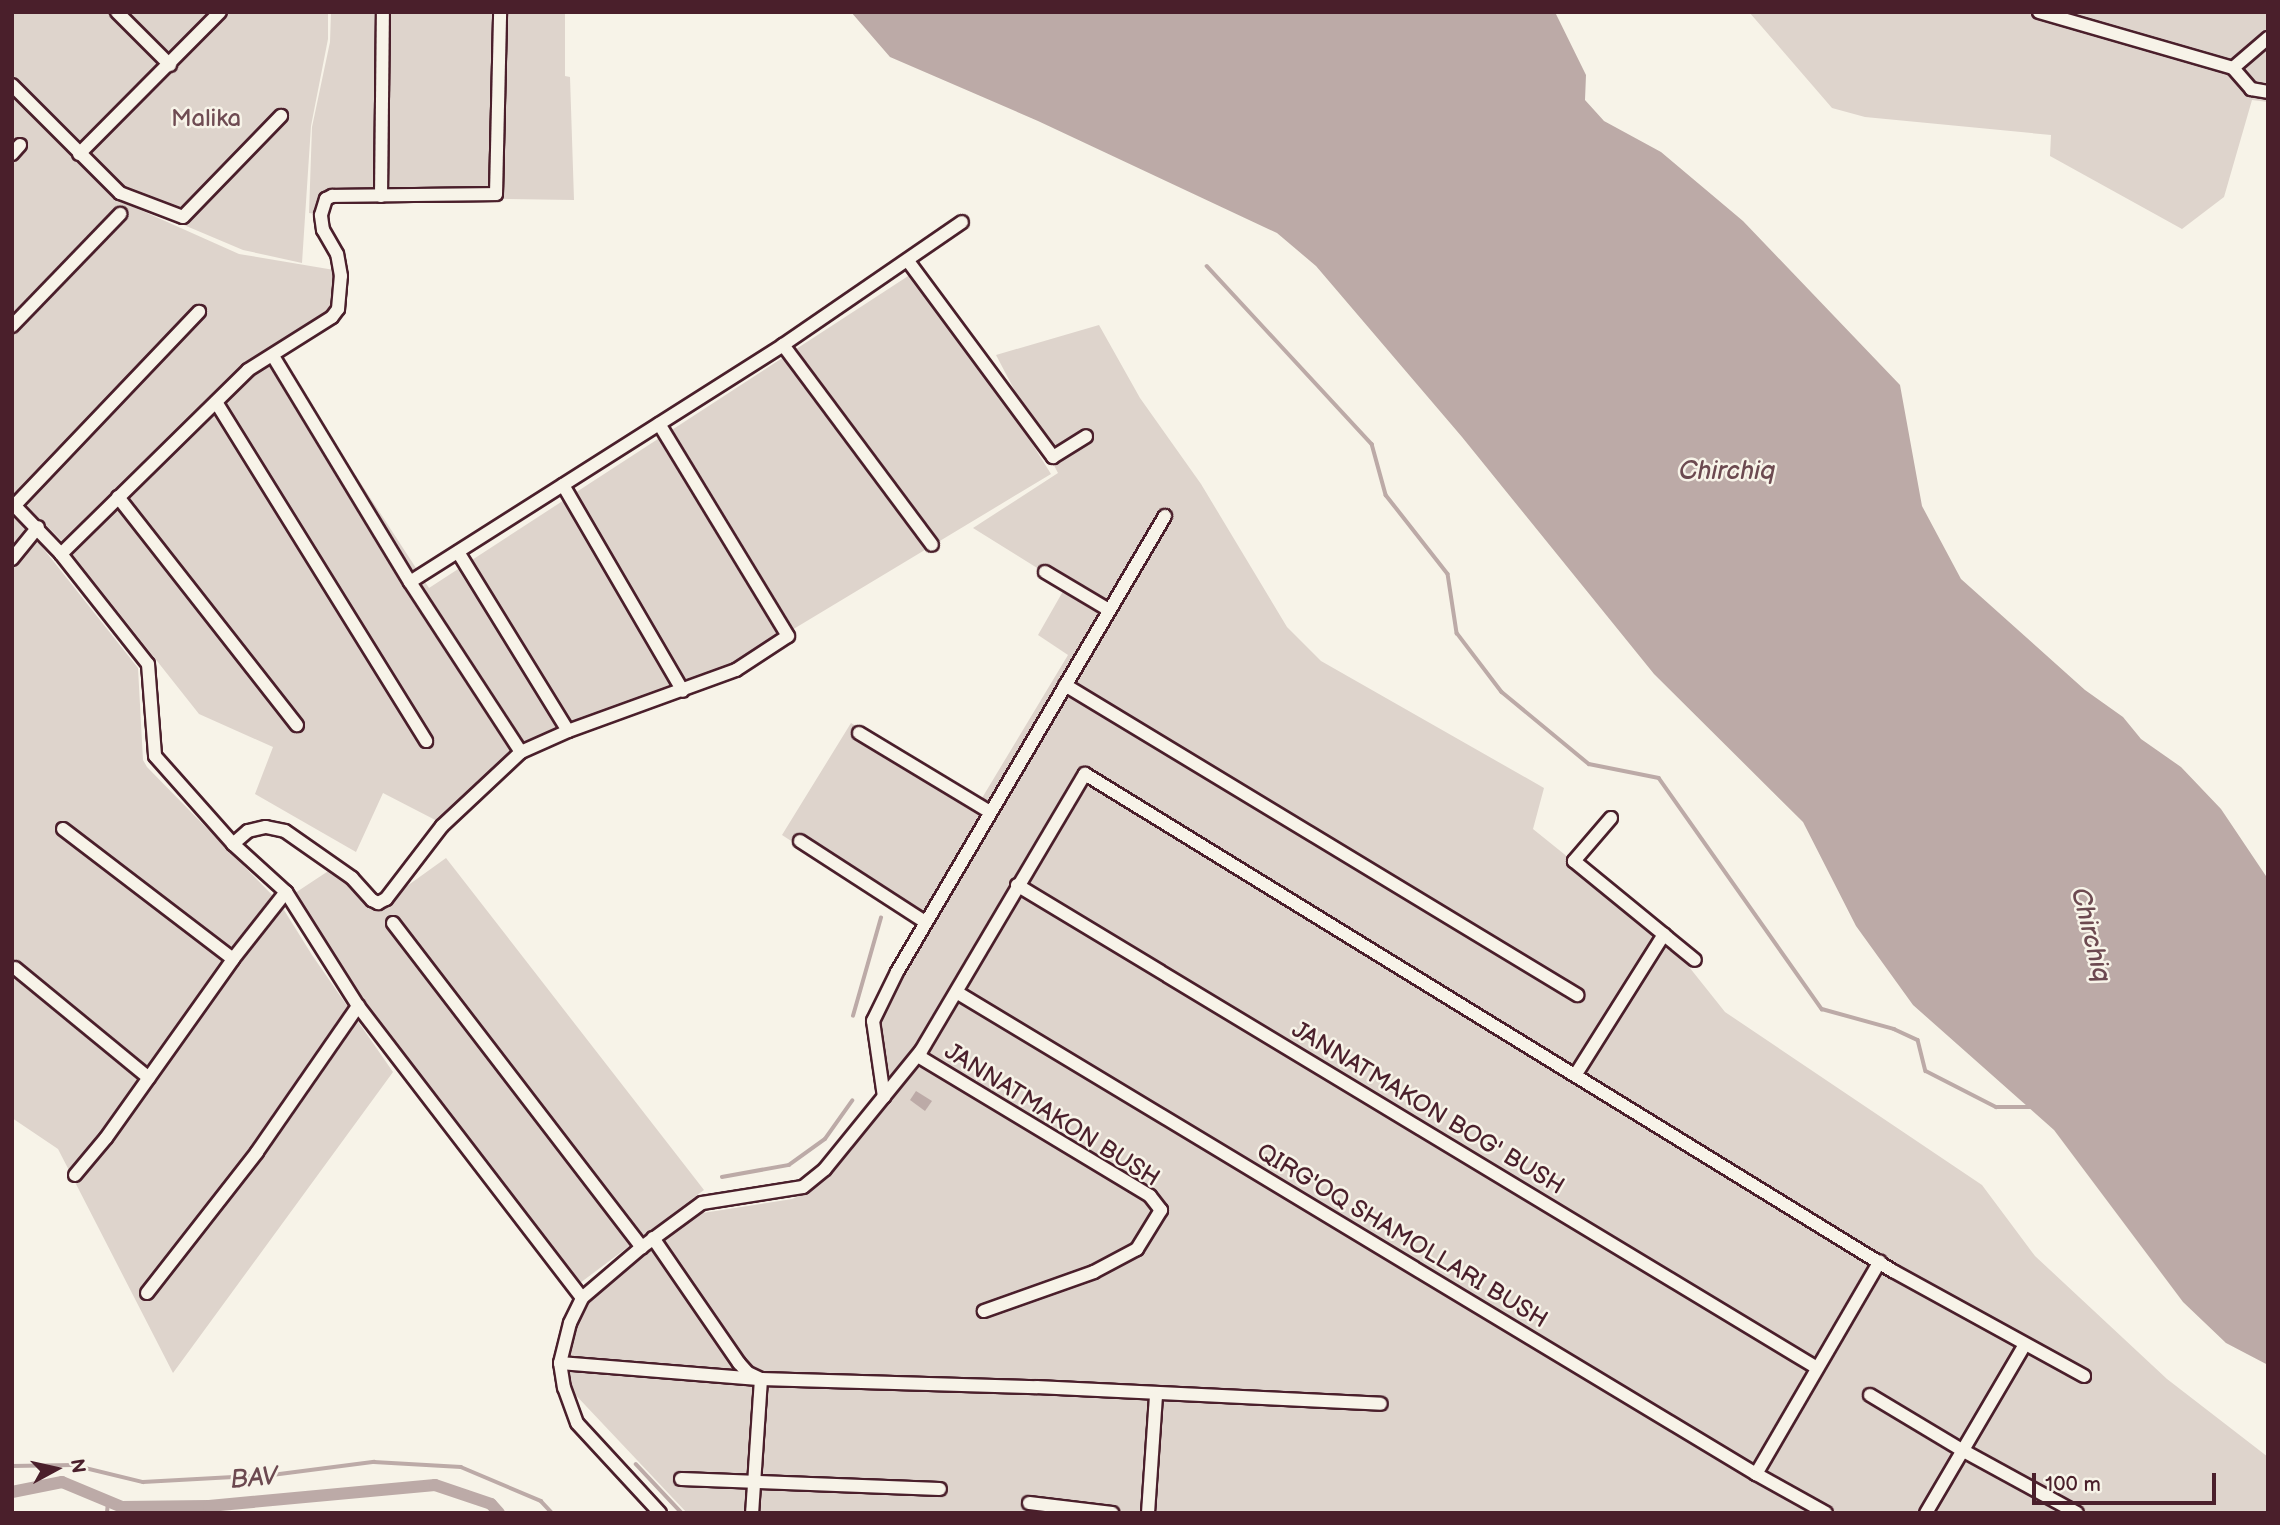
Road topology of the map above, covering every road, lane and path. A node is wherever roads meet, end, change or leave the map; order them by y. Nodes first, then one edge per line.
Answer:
1 (117, 12) edge
2 (220, 12) edge
3 (383, 12) edge
4 (499, 12) edge
5 (2039, 12) edge
6 (2268, 38) edge
7 (170, 65) junction
8 (2233, 68) junction
9 (12, 85) edge
10 (2268, 92) edge
11 (281, 116) dead end
12 (79, 154) junction
13 (381, 196) junction
14 (120, 214) dead end
15 (962, 222) dead end
16 (908, 261) junction
17 (199, 312) dead end
18 (12, 326) edge
19 (783, 345) junction
20 (273, 356) junction
21 (216, 402) junction
22 (659, 424) junction
23 (1086, 436) dead end
24 (563, 485) junction
25 (118, 497) junction
26 (13, 504) edge
27 (1165, 516) dead end
28 (38, 527) junction
29 (932, 545) dead end
30 (458, 552) junction
31 (61, 554) junction
32 (12, 559) edge
33 (1045, 572) dead end
34 (410, 582) junction
35 (1109, 610) junction
36 (1065, 685) junction
37 (683, 691) junction
38 (297, 725) dead end
39 (568, 731) junction
40 (859, 733) dead end
41 (426, 741) dead end
42 (521, 752) junction
43 (990, 812) junction
44 (1611, 818) dead end
45 (63, 829) dead end
46 (800, 841) dead end
47 (233, 844) junction
48 (1017, 885) junction
49 (286, 892) junction
50 (925, 922) junction
51 (393, 923) dead end
52 (1664, 934) junction
53 (233, 959) junction
54 (1695, 960) dead end
55 (15, 968) dead end
56 (958, 993) junction
57 (1577, 995) dead end
58 (358, 1006) junction
59 (918, 1056) junction
60 (1576, 1074) junction
61 (149, 1078) junction
62 (884, 1097) junction
63 (75, 1175) dead end
64 (653, 1238) junction
65 (642, 1247) junction
66 (1880, 1261) junction
67 (147, 1293) dead end
68 (582, 1298) junction
69 (984, 1311) dead end
70 (2024, 1346) junction
71 (560, 1363) junction
72 (1817, 1368) junction
73 (2084, 1376) dead end
74 (761, 1379) junction
75 (1156, 1395) junction
76 (1870, 1395) dead end
77 (1381, 1404) dead end
78 (1962, 1450) junction
79 (1756, 1474) junction
80 (681, 1479) dead end
81 (753, 1483) junction
82 (940, 1489) dead end
83 (1029, 1503) dead end
84 (660, 1513) edge
85 (752, 1513) edge
86 (1112, 1513) edge
87 (1149, 1513) edge
88 (1826, 1513) edge
89 (1926, 1513) edge
90 (2077, 1513) edge

1 - 7 street
2 - 7 street
3 - 13 street
4 - 13 street
5 - 8 street
6 - 8 street
7 - 12 street
8 - 10 street
9 - 12 street
11 - 12 street
13 - 20 street
14 - 18 street
15 - 16 street
16 - 19 street
16 - 23 street
17 - 26 street
19 - 22 street
19 - 29 street
20 - 21 street
20 - 34 street
21 - 25 street
21 - 41 street
22 - 24 street
22 - 37 street
24 - 30 street
24 - 37 street
25 - 31 street
25 - 38 street
26 - 28 street
27 - 35 street
28 - 31 street
28 - 32 street
30 - 34 street
30 - 39 street
31 - 47 street
33 - 35 street
34 - 42 street
35 - 36 street
36 - 43 street
36 - 57 street
37 - 39 street
39 - 42 street
40 - 43 street
42 - 47 street
43 - 50 street
44 - 52 street
45 - 53 street
46 - 50 street
47 - 49 street
48 - 56 street
48 - 60 street
48 - 72 street, JANNATMAKON BOG' BUSH
49 - 53 street
49 - 58 street
50 - 62 street
51 - 65 street
52 - 54 street
52 - 60 street
53 - 61 street
55 - 61 street
56 - 59 street
56 - 79 street, QIRG'OQ SHAMOLLARI BUSH
58 - 67 street
58 - 68 street
59 - 62 street
59 - 69 street, JANNATMAKON BUSH
60 - 66 street
61 - 63 street
62 - 64 street
64 - 65 street
64 - 74 street
65 - 68 street
66 - 70 street
66 - 72 street
68 - 71 street
70 - 73 street
70 - 78 street
71 - 74 street
71 - 84 street
72 - 79 street
74 - 75 street
74 - 81 street
75 - 77 street
75 - 87 street
76 - 78 street
78 - 89 street
78 - 90 street
79 - 88 street, QIRG'OQ SHAMOLLARI BUSH
80 - 81 street
81 - 82 street
81 - 85 street
83 - 86 street

